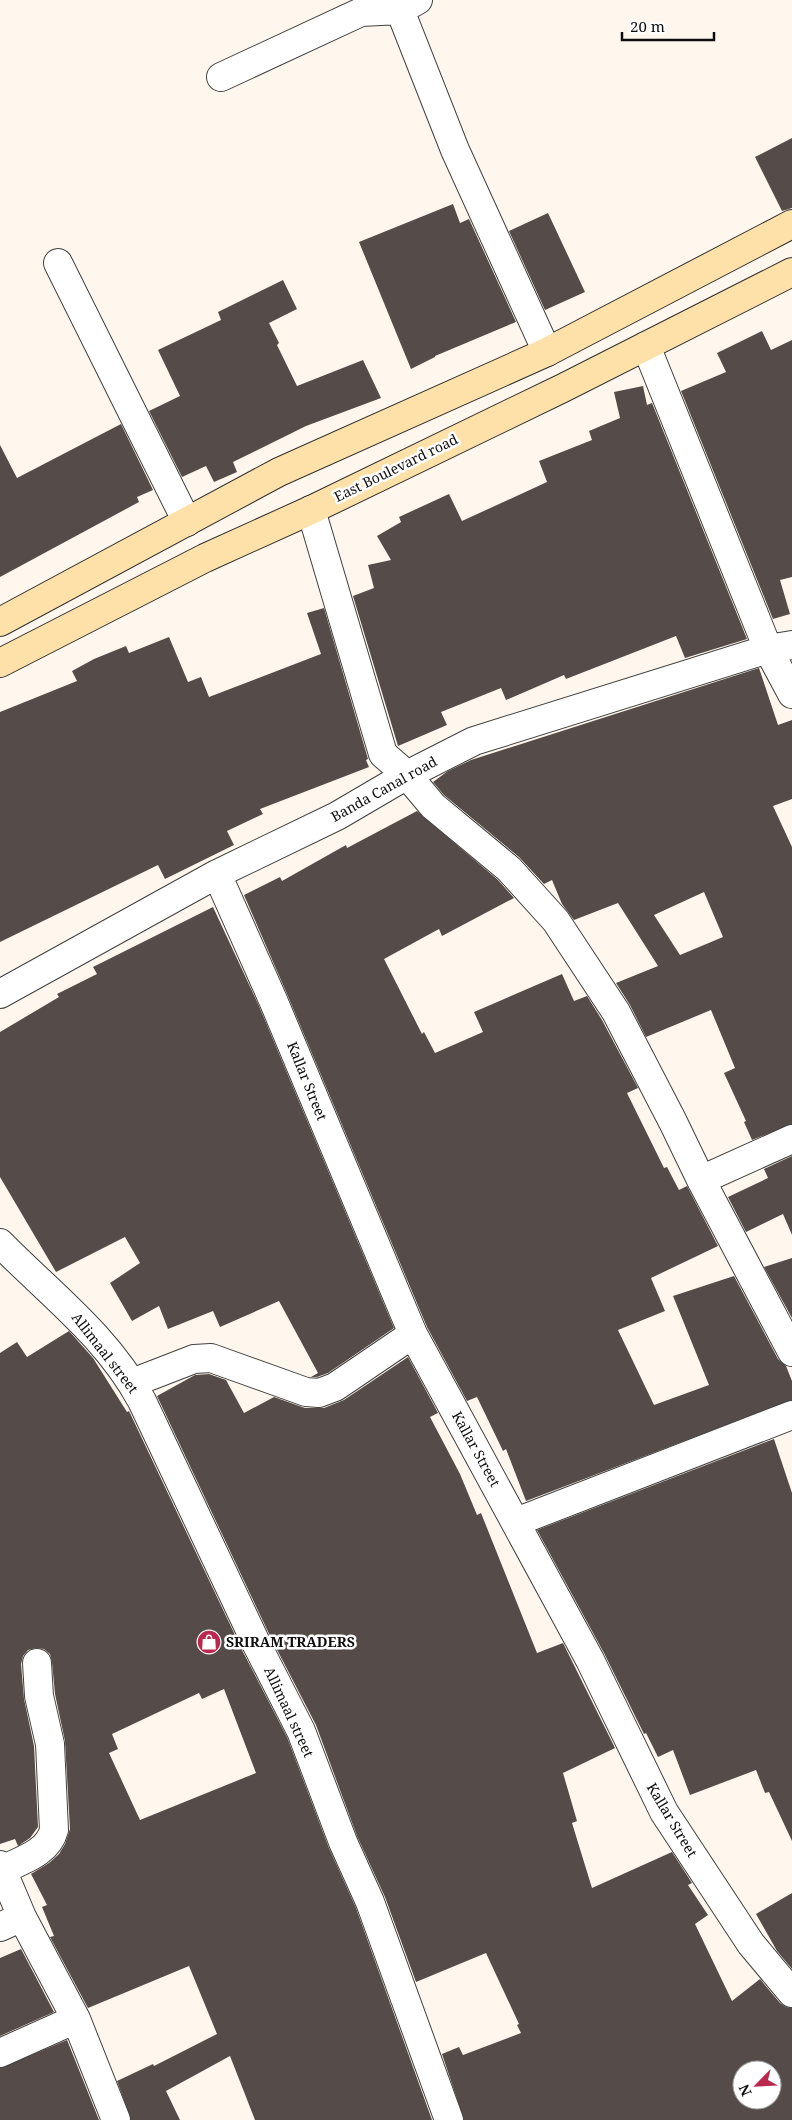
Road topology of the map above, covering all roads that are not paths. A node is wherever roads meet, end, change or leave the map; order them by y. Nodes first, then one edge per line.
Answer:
1 (405, 3) edge
2 (221, 78) dead end
3 (792, 224) edge
4 (58, 263) dead end
5 (792, 272) edge
6 (646, 346) junction
7 (547, 352) junction
8 (312, 510) junction
9 (187, 522) junction
10 (0, 622) edge
11 (780, 647) edge
12 (0, 663) edge
13 (792, 694) edge
14 (407, 775) junction
15 (217, 874) junction
16 (0, 994) edge
17 (792, 1139) edge
18 (701, 1180) junction
19 (0, 1242) edge
20 (412, 1334) junction
21 (792, 1352) edge
22 (132, 1383) junction
23 (792, 1415) edge
24 (516, 1522) junction
25 (37, 1662) dead end
26 (1, 1867) edge
27 (11, 1922) edge
28 (792, 1993) edge
29 (76, 2019) junction
30 (0, 2053) edge
31 (116, 2120) edge
32 (449, 2120) edge

1 - 2 street
1 - 7 street
3 - 7 main road
4 - 9 street
5 - 6 main road, East Boulevard road
6 - 8 main road, East Boulevard road
6 - 11 street
7 - 9 main road
8 - 12 main road, East Boulevard road
8 - 14 street
9 - 10 main road
11 - 13 street
11 - 14 street, Banda Canal road
14 - 15 street, Banda Canal road
14 - 18 street
15 - 16 street, Banda Canal road
15 - 20 street, Kallar Street
17 - 18 street
18 - 21 street
19 - 22 street, Allimaal street
20 - 22 street
20 - 24 street, Kallar Street
22 - 32 street, Allimaal street
23 - 24 street
24 - 28 street, Kallar Street
25 - 26 street
26 - 27 street
27 - 29 street
29 - 30 street
29 - 31 street

